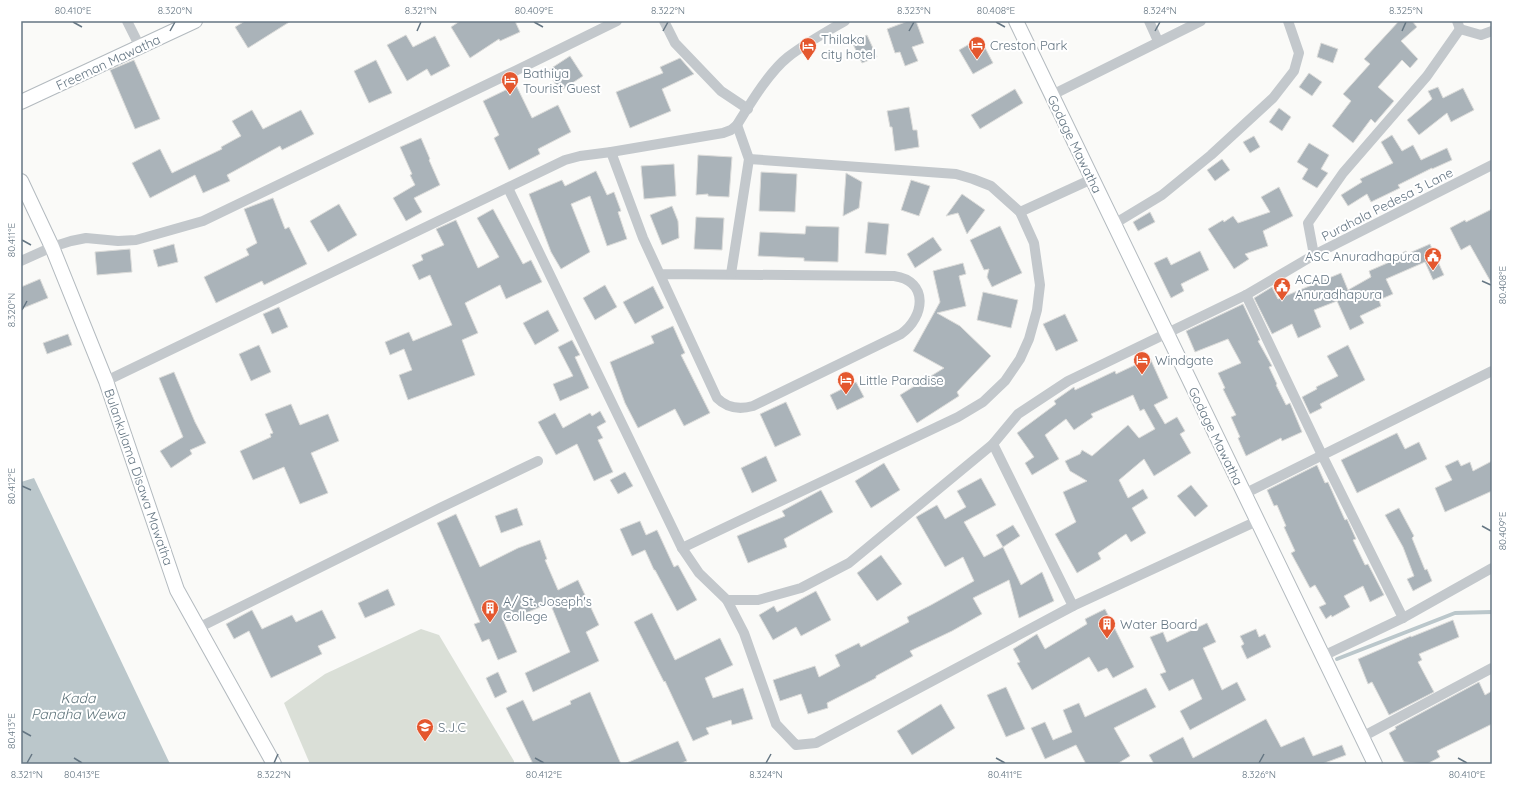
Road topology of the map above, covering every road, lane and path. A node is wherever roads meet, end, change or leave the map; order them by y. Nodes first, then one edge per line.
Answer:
1 (127, 21) edge
2 (195, 21) edge
3 (617, 21) edge
4 (664, 21) edge
5 (845, 21) edge
6 (1016, 21) edge
7 (1149, 21) edge
8 (1201, 21) edge
9 (1288, 21) edge
10 (1459, 25) edge
11 (1492, 31) edge
12 (1158, 41) junction
13 (140, 46) junction
14 (1052, 95) junction
15 (21, 102) edge
16 (748, 109) junction
17 (737, 125) junction
18 (611, 152) junction
19 (749, 159) junction
20 (1492, 165) edge
21 (1092, 179) junction
22 (21, 181) edge
23 (508, 188) junction
24 (1020, 212) junction
25 (1114, 224) junction
26 (52, 247) junction
27 (1314, 256) junction
28 (21, 261) edge
29 (660, 274) junction
30 (731, 274) junction
31 (1246, 295) junction
32 (1167, 334) junction
33 (1492, 371) edge
34 (106, 381) junction
35 (993, 444) junction
36 (1322, 455) junction
37 (538, 461) dead end
38 (1244, 494) junction
39 (1257, 521) junction
40 (682, 548) junction
41 (1492, 568) edge
42 (727, 600) junction
43 (1073, 606) junction
44 (1403, 618) junction
45 (198, 628) junction
46 (1323, 656) junction
47 (1492, 668) edge
48 (1362, 738) junction
49 (274, 764) edge
50 (1375, 764) edge

1 - 13 street
2 - 13 street, Freeman Mawatha
3 - 26 street
4 - 16 street
5 - 16 street
6 - 14 street, Godage Mawatha
7 - 12 street
8 - 12 street
9 - 25 street
10 - 11 street
10 - 27 street
12 - 14 street
13 - 15 street, Freeman Mawatha
14 - 21 street, Godage Mawatha
16 - 17 street
17 - 18 street
17 - 19 street
18 - 23 street
18 - 29 street
19 - 24 street
19 - 30 street
20 - 27 street, Purahala Pedesa 3 Lane
21 - 24 street
21 - 25 street, Godage Mawatha
22 - 26 street, Bulankulama Disawa Mawatha
23 - 34 street
23 - 40 street
24 - 40 street
25 - 32 street, Godage Mawatha
26 - 28 street
26 - 34 street, Bulankulama Disawa Mawatha
27 - 31 street, Purahala Pedesa 3 Lane
29 - 30 street
29 - 30 street
31 - 32 street, Purahala Pedesa 3 Lane
31 - 36 street
32 - 35 street, Purahala Pedesa 3 Lane
32 - 38 street, Godage Mawatha
33 - 36 street
34 - 45 street, Bulankulama Disawa Mawatha
35 - 42 street, Purahala Pedesa 3 Lane
35 - 43 street
36 - 38 street
36 - 44 street
37 - 45 street
38 - 39 street, Godage Mawatha
39 - 43 street
39 - 46 street, Godage Mawatha
40 - 42 street
41 - 44 street
42 - 43 street
44 - 46 street
45 - 49 street, Bulankulama Disawa Mawatha
46 - 48 street, Godage Mawatha
47 - 48 street
48 - 50 street, Godage Mawatha

